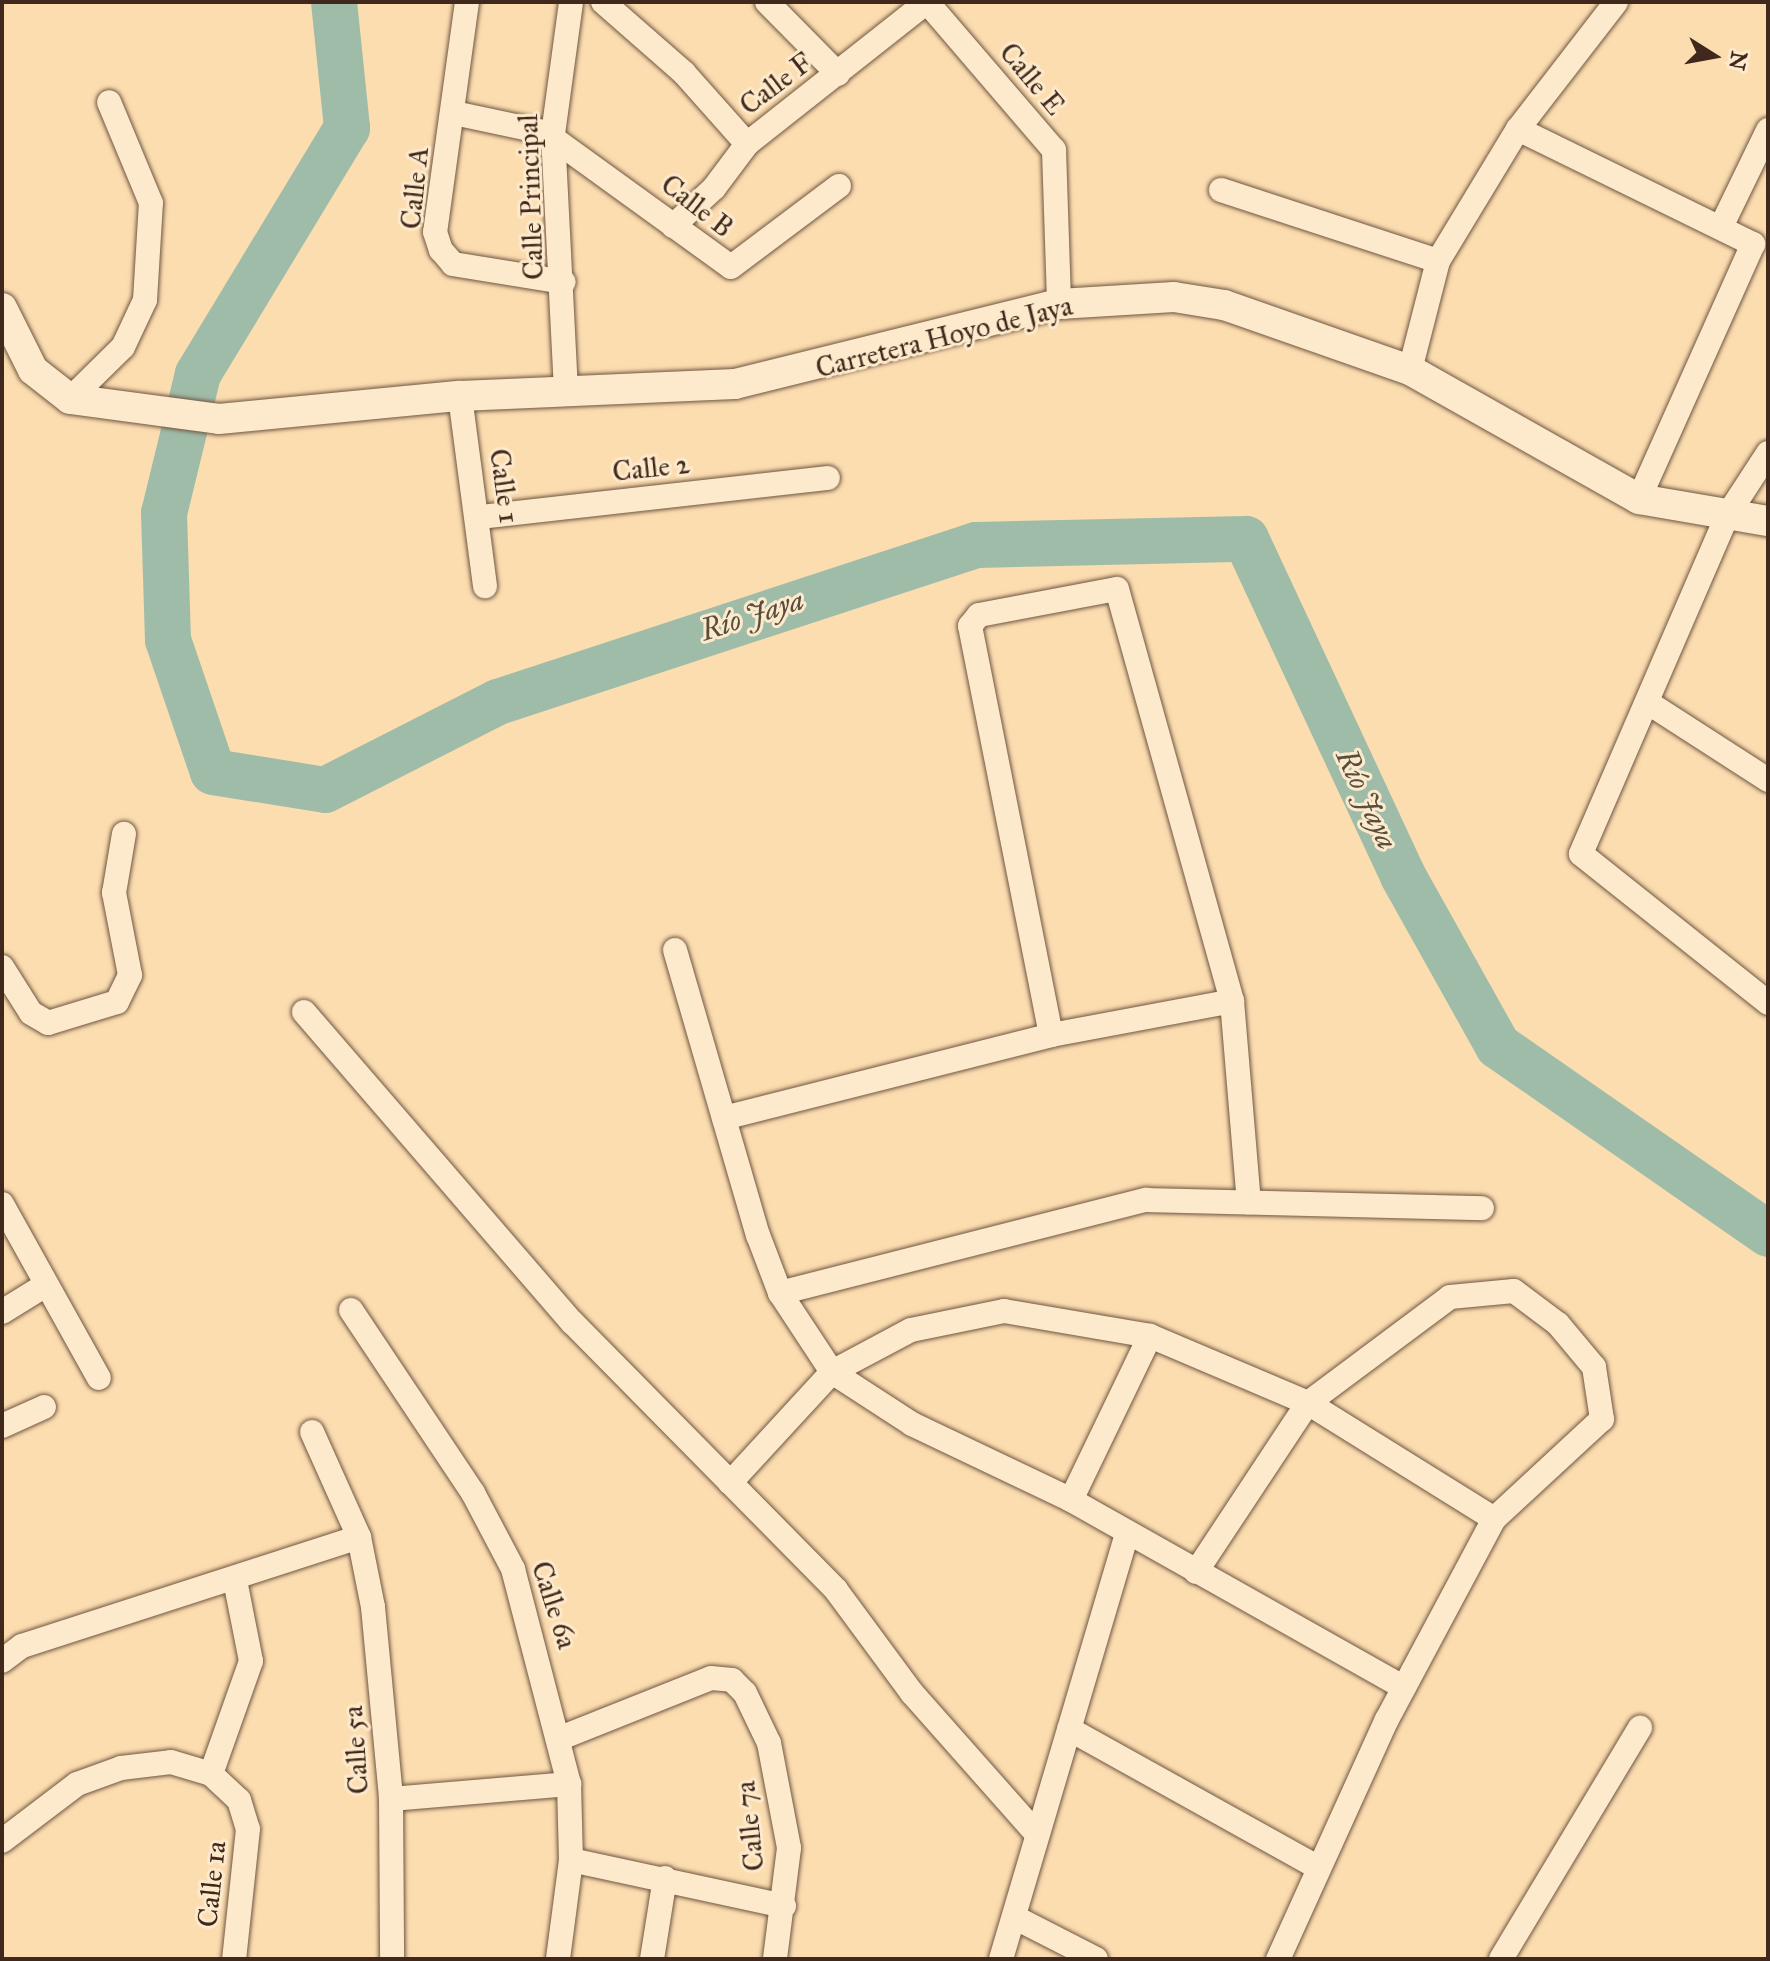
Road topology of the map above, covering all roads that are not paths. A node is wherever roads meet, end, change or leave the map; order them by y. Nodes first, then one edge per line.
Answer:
1 (467, 2) edge
2 (571, 2) edge
3 (603, 2) edge
4 (767, 2) edge
5 (927, 2) edge
6 (1616, 2) edge
7 (838, 74) junction
8 (109, 102) dead end
9 (454, 113) junction
10 (1518, 129) junction
11 (1768, 130) edge
12 (554, 137) junction
13 (747, 144) junction
14 (839, 186) dead end
15 (1221, 190) dead end
16 (673, 226) junction
17 (1721, 227) junction
18 (1438, 261) junction
19 (564, 282) junction
20 (1059, 304) junction
21 (2, 308) edge
22 (1410, 370) junction
23 (566, 391) junction
24 (460, 396) junction
25 (70, 399) junction
26 (1768, 453) edge
27 (828, 478) dead end
28 (1639, 499) junction
29 (1727, 516) junction
30 (480, 517) junction
31 (1768, 521) edge
32 (485, 586) dead end
33 (1647, 702) junction
34 (1768, 780) edge
35 (124, 834) dead end
36 (675, 950) dead end
37 (2, 967) edge
38 (1232, 1001) junction
39 (1768, 1003) edge
40 (304, 1012) dead end
41 (1051, 1035) junction
42 (724, 1118) junction
43 (1249, 1202) junction
44 (2, 1204) edge
45 (1482, 1208) dead end
46 (44, 1286) junction
47 (780, 1293) junction
48 (351, 1310) dead end
49 (2, 1312) edge
50 (1150, 1336) junction
51 (832, 1372) junction
52 (99, 1378) dead end
53 (1308, 1403) junction
54 (44, 1407) dead end
55 (2, 1426) edge
56 (312, 1432) dead end
57 (730, 1483) junction
58 (1071, 1500) junction
59 (1494, 1519) junction
60 (1127, 1533) junction
61 (359, 1537) junction
62 (1196, 1572) junction
63 (235, 1580) junction
64 (2, 1661) edge
65 (1404, 1688) junction
66 (1640, 1728) dead end
67 (1069, 1729) junction
68 (563, 1737) junction
69 (211, 1774) junction
70 (569, 1784) junction
71 (391, 1799) junction
72 (1036, 1833) junction
73 (2, 1841) edge
74 (571, 1860) junction
75 (1319, 1868) junction
76 (665, 1878) junction
77 (784, 1906) junction
78 (1014, 1917) junction
79 (234, 1959) edge
80 (392, 1959) edge
81 (558, 1959) edge
82 (652, 1959) edge
83 (775, 1959) edge
84 (1001, 1959) edge
85 (1096, 1959) edge
86 (1278, 1959) edge
87 (1501, 1959) edge

1 - 9 street, Calle A
2 - 12 street, Calle Principal
3 - 13 street
4 - 7 street
5 - 7 street, Calle F
5 - 20 street, Calle E
6 - 10 street
7 - 13 street, Calle F
8 - 25 street
9 - 12 street, Calle B
9 - 19 street, Calle A
10 - 17 street
10 - 18 street
11 - 17 street
12 - 16 street, Calle B
12 - 19 street, Calle Principal
13 - 16 street, Calle F
14 - 16 street, Calle B
15 - 18 street
17 - 28 street
18 - 22 street
19 - 23 street, Calle Principal
20 - 22 street, Carretera Hoyo de Jaya
20 - 23 street, Carretera Hoyo de Jaya
21 - 25 street
22 - 28 street, Carretera Hoyo de Jaya
23 - 24 street, Carretera Hoyo de Jaya
24 - 25 street, Carretera Hoyo de Jaya
24 - 30 street, Calle 1
26 - 29 street
27 - 30 street, Calle 2
28 - 29 street, Carretera Hoyo de Jaya
29 - 31 street, Carretera Hoyo de Jaya
29 - 33 street
30 - 32 street, Calle 1
33 - 34 street
33 - 39 street
35 - 37 street
36 - 42 street
38 - 41 street
38 - 41 street
38 - 43 street
40 - 57 street
41 - 42 street
42 - 47 street
43 - 45 street
43 - 47 street
44 - 46 street
46 - 49 street
46 - 52 street
47 - 51 street
48 - 68 street, Calle 6a
50 - 51 street
50 - 53 street
50 - 58 street
51 - 57 street
51 - 58 street
53 - 59 street
53 - 59 street
53 - 62 street
54 - 55 street
56 - 61 street, Calle 5a
57 - 72 street
58 - 60 street
59 - 65 street
60 - 62 street
60 - 67 street
61 - 63 street
61 - 71 street, Calle 5a
62 - 65 street
63 - 64 street
63 - 69 street
65 - 75 street
66 - 87 street
67 - 72 street
67 - 75 street
68 - 70 street, Calle 6a
68 - 77 street, Calle 7a
69 - 73 street, Calle 1a
69 - 79 street, Calle 1a
70 - 71 street
70 - 74 street, Calle 6a
71 - 80 street, Calle 5a
72 - 78 street
74 - 76 street
74 - 81 street, Calle 6a
75 - 86 street
76 - 77 street
76 - 82 street
77 - 83 street, Calle 7a
78 - 84 street
78 - 85 street

